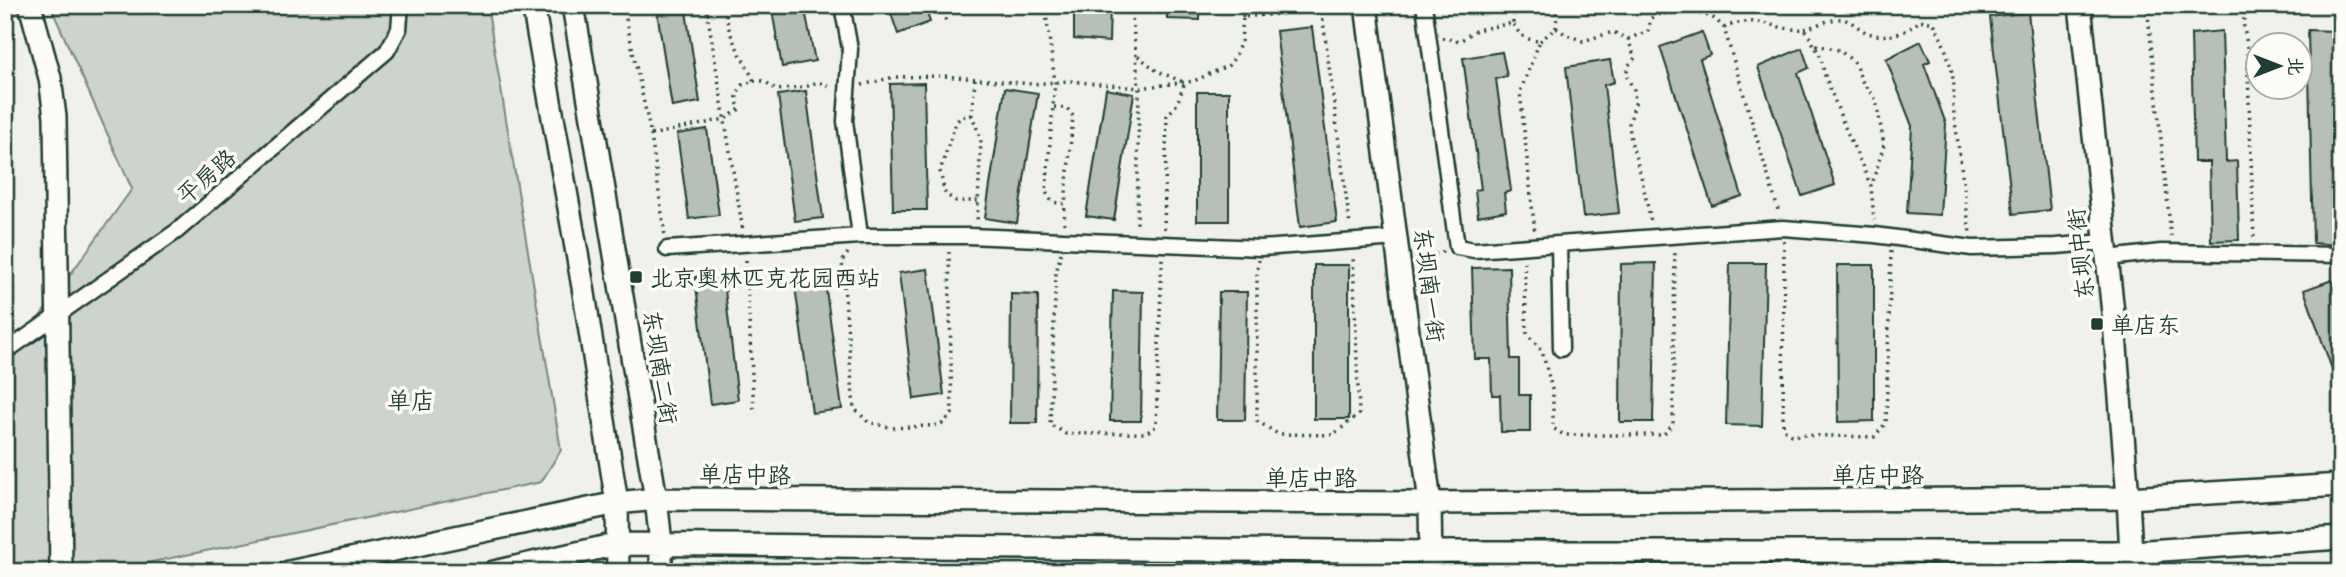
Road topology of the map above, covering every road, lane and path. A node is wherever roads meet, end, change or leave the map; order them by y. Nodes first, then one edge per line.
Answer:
1 (30, 5) edge
2 (401, 5) edge
3 (533, 5) edge
4 (573, 5) edge
5 (623, 5) edge
6 (706, 5) edge
7 (726, 5) edge
8 (842, 5) edge
9 (941, 5) edge
10 (1045, 5) edge
11 (1131, 5) edge
12 (1244, 5) edge
13 (1366, 5) edge
14 (1424, 5) edge
15 (1515, 5) edge
16 (1558, 5) edge
17 (1662, 5) edge
18 (2080, 5) edge
19 (2147, 5) edge
20 (2248, 5) edge
21 (1321, 8) edge
22 (1659, 13) junction
23 (1243, 17) junction
24 (946, 21) dead end
25 (1513, 23) junction
26 (1556, 28) junction
27 (1724, 28) junction
28 (1805, 29) junction
29 (1628, 39) junction
30 (1540, 41) junction
31 (1429, 42) junction
32 (1815, 45) junction
33 (1137, 55) junction
34 (975, 79) junction
35 (754, 81) junction
36 (1055, 82) junction
37 (1185, 82) junction
38 (1139, 88) junction
39 (847, 89) junction
40 (1054, 107) junction
41 (972, 115) junction
42 (725, 119) junction
43 (651, 135) junction
44 (1871, 186) junction
45 (978, 201) junction
46 (1065, 204) junction
47 (1783, 228) junction
48 (1675, 235) junction
49 (1875, 235) junction
50 (860, 236) junction
51 (949, 236) junction
52 (977, 236) junction
53 (1654, 237) junction
54 (1397, 238) junction
55 (1892, 238) junction
56 (1064, 241) junction
57 (1352, 241) junction
58 (746, 244) junction
59 (1136, 244) junction
60 (1559, 244) junction
61 (1164, 245) junction
62 (1530, 246) junction
63 (1457, 247) junction
64 (1261, 248) junction
65 (1972, 248) junction
66 (667, 249) joint
67 (2107, 250) junction
68 (2173, 252) junction
69 (2255, 254) junction
70 (2341, 255) edge
71 (1401, 265) junction
72 (57, 314) junction
73 (1562, 349) dead end
74 (5, 352) edge
75 (754, 412) dead end
76 (2341, 485) edge
77 (2128, 498) junction
78 (656, 499) junction
79 (617, 503) junction
80 (1430, 503) junction
81 (2341, 538) edge
82 (661, 543) junction
83 (617, 544) junction
84 (1431, 562) edge
85 (2139, 562) edge
86 (61, 572) edge
87 (289, 572) edge
88 (494, 572) edge
89 (618, 572) edge
90 (661, 572) edge
91 (2156, 572) edge

1 - 72 street
2 - 72 street, 平房路
3 - 79 street
4 - 78 street, 东坝南二街
5 - 43 path
6 - 42 path
7 - 35 path
8 - 39 street
9 - 24 path
10 - 36 path
11 - 33 path
12 - 23 path
13 - 54 street, 东坝南一街
14 - 31 street
15 - 25 path
16 - 26 path
17 - 22 path
18 - 67 street, 东坝中街
19 - 68 path
20 - 69 path
21 - 23 path
21 - 57 path
22 - 27 path
22 - 29 path
23 - 37 path
25 - 30 path
25 - 31 path
26 - 29 path
26 - 30 path
27 - 28 path
27 - 47 path
28 - 32 path
28 - 65 path
29 - 53 path
30 - 62 path
31 - 63 street
32 - 44 path
32 - 44 path
33 - 37 path
33 - 38 path
34 - 36 path
34 - 39 path
34 - 41 path
35 - 39 path
35 - 42 path
36 - 38 path
36 - 40 path
37 - 38 path
37 - 61 path
38 - 59 path
39 - 50 street
40 - 46 path
40 - 46 path
41 - 45 path
41 - 45 path
42 - 43 path
42 - 58 path
43 - 66 path
44 - 49 path
45 - 52 path
46 - 56 path
47 - 48 street
47 - 49 street
47 - 55 path
48 - 53 street
48 - 62 path
49 - 55 street
50 - 51 street
50 - 51 path
50 - 58 street
51 - 52 street
52 - 56 street
53 - 60 street
54 - 57 street
54 - 71 street, 东坝南一街
55 - 65 street
56 - 59 street
56 - 61 path
57 - 64 street
57 - 64 path
58 - 66 street
58 - 75 path
59 - 61 street
60 - 62 street
60 - 73 street
61 - 64 street
62 - 63 street
63 - 71 path
65 - 67 street
67 - 68 street
67 - 77 street, 东坝中街
68 - 69 street
69 - 70 street
71 - 80 street, 东坝南一街
72 - 74 street, 平房路
72 - 86 street
76 - 77 street, 单店中路
77 - 80 street, 单店中路
77 - 85 street, 东坝中街
78 - 79 street, 单店中路
78 - 80 street, 单店中路
78 - 82 street, 东坝南二街
79 - 83 street
79 - 87 street, 单店中路
80 - 84 street, 东坝南一街
81 - 85 street
82 - 83 street
82 - 84 street
82 - 90 street, 东坝南二街
83 - 88 street
83 - 89 street
84 - 85 street
85 - 91 street, 东坝中街

